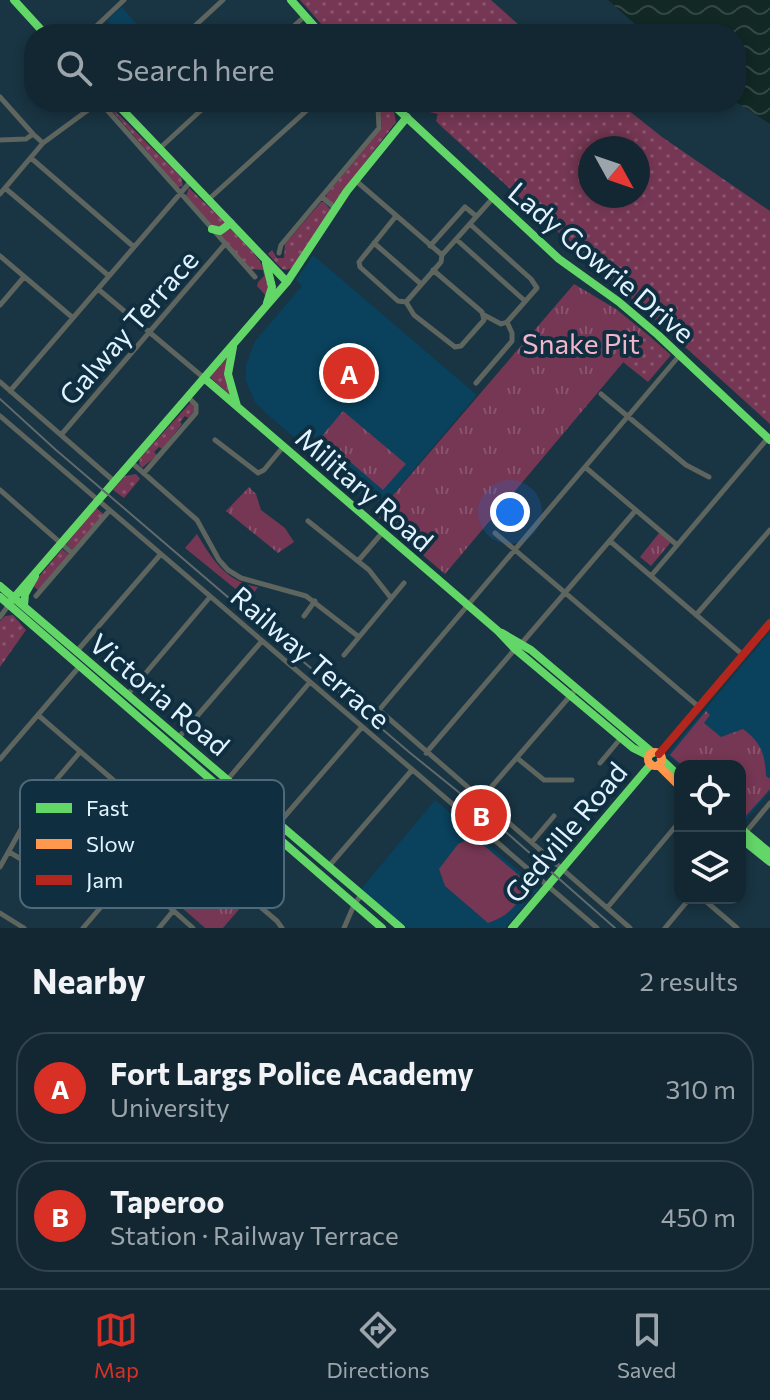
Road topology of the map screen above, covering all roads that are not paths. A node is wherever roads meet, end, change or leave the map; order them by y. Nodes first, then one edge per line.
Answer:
1 (14, 0) edge
2 (124, 0) edge
3 (223, 0) edge
4 (291, 0) edge
5 (305, 16) junction
6 (36, 24) edge
7 (99, 24) edge
8 (197, 24) edge
9 (296, 24) edge
10 (312, 24) edge
11 (0, 97) edge
12 (86, 112) edge
13 (109, 112) edge
14 (125, 112) edge
15 (199, 112) edge
16 (305, 112) edge
17 (378, 112) edge
18 (399, 112) edge
19 (401, 112) edge
20 (410, 121) junction
21 (398, 128) junction
22 (33, 134) junction
23 (0, 140) edge
24 (43, 143) junction
25 (160, 148) junction
26 (31, 158) junction
27 (355, 180) junction
28 (191, 181) junction
29 (5, 188) junction
30 (180, 193) junction
31 (0, 194) edge
32 (322, 197) junction
33 (493, 198) junction
34 (209, 199) junction
35 (336, 209) junction
36 (396, 216) junction
37 (476, 216) junction
38 (231, 223) junction
39 (471, 225) junction
40 (212, 229) junction
41 (457, 240) junction
42 (373, 243) junction
43 (225, 244) junction
44 (430, 246) junction
45 (134, 247) junction
46 (279, 253) dead end
47 (442, 255) junction
48 (0, 256) edge
49 (265, 260) junction
50 (433, 270) junction
51 (109, 276) junction
52 (24, 277) junction
53 (255, 277) dead end
54 (287, 282) junction
55 (421, 284) junction
56 (98, 289) junction
57 (526, 301) junction
58 (406, 302) junction
59 (0, 305) edge
60 (266, 306) junction
61 (484, 315) junction
62 (73, 318) junction
63 (507, 322) junction
64 (149, 333) junction
65 (234, 343) junction
66 (679, 356) junction
67 (204, 378) junction
68 (0, 382) edge
69 (476, 383) dead end
70 (216, 388) junction
71 (10, 391) junction
72 (190, 394) junction
73 (601, 394) dead end
74 (238, 408) junction
75 (0, 416) edge
76 (628, 416) junction
77 (61, 435) junction
78 (769, 439) edge
79 (215, 440) dead end
80 (283, 447) junction
81 (131, 462) junction
82 (585, 467) junction
83 (144, 473) junction
84 (709, 477) dead end
85 (115, 482) junction
86 (0, 490) edge
87 (98, 501) junction
88 (636, 510) junction
89 (109, 511) junction
90 (308, 521) dead end
91 (770, 530) edge
92 (382, 533) junction
93 (495, 533) dead end
94 (610, 541) junction
95 (62, 543) junction
96 (677, 545) junction
97 (515, 549) junction
98 (72, 553) junction
99 (160, 555) junction
100 (358, 561) junction
101 (35, 576) junction
102 (651, 576) junction
103 (404, 583) dead end
104 (0, 586) edge
105 (566, 593) junction
106 (36, 596) dead end
107 (0, 597) edge
108 (210, 597) junction
109 (391, 598) junction
110 (11, 601) junction
111 (315, 601) junction
112 (467, 605) junction
113 (24, 606) junction
114 (696, 615) junction
115 (304, 616) dead end
116 (0, 617) edge
117 (770, 623) edge
118 (359, 637) junction
119 (262, 641) junction
120 (518, 647) junction
121 (76, 652) junction
122 (344, 655) dead end
123 (743, 655) junction
124 (79, 667) junction
125 (101, 673) junction
126 (310, 682) junction
127 (105, 689) junction
128 (574, 692) junction
129 (127, 695) junction
130 (699, 707) junction
131 (38, 715) junction
132 (362, 727) junction
133 (621, 738) junction
134 (178, 739) junction
135 (80, 752) junction
136 (426, 753) junction
137 (517, 758) junction
138 (0, 759) edge
139 (655, 759) junction
140 (600, 763) dead end
141 (412, 770) junction
142 (216, 771) junction
143 (674, 773) edge
144 (56, 780) edge
145 (113, 780) edge
146 (209, 780) joint
147 (227, 780) joint
148 (572, 780) dead end
149 (674, 780) edge
150 (481, 799) junction
151 (770, 803) edge
152 (554, 816) dead end
153 (284, 817) edge
154 (674, 828) edge
155 (284, 829) edge
156 (20, 832) edge
157 (744, 832) edge
158 (746, 837) edge
159 (746, 838) edge
160 (532, 842) junction
161 (284, 845) edge
162 (9, 852) junction
163 (770, 853) edge
164 (20, 858) edge
165 (770, 862) edge
166 (0, 867) edge
167 (329, 867) junction
168 (563, 868) junction
169 (548, 886) junction
170 (361, 895) junction
171 (685, 904) edge
172 (709, 904) edge
173 (354, 905) junction
174 (100, 908) edge
175 (170, 908) edge
176 (262, 908) edge
177 (607, 908) junction
178 (173, 911) junction
179 (0, 913) edge
180 (24, 928) edge
181 (83, 928) edge
182 (159, 928) edge
183 (193, 928) edge
184 (282, 928) edge
185 (344, 928) edge
186 (382, 928) edge
187 (401, 928) edge
188 (512, 928) edge
189 (597, 928) edge
190 (630, 928) edge
191 (665, 928) edge
192 (737, 928) edge

1 - 6 main road
2 - 7 street
3 - 8 street
4 - 5 main road
5 - 9 street
5 - 10 main road
11 - 22 street
12 - 24 street
13 - 30 street
14 - 25 main road
15 - 25 street
16 - 34 street
17 - 32 street
18 - 21 main road
19 - 20 main road, Lady Gowrie Drive
20 - 21 main road
20 - 33 main road, Lady Gowrie Drive
21 - 27 main road
22 - 23 street
22 - 24 street
24 - 26 street
25 - 28 main road
26 - 29 street
26 - 45 street
27 - 35 main road
27 - 36 street
28 - 30 street
28 - 34 main road
29 - 31 street
29 - 51 street
30 - 40 street
30 - 45 street
32 - 35 street
32 - 46 street
33 - 37 street
33 - 66 main road, Lady Gowrie Drive
34 - 38 main road
35 - 54 main road
36 - 42 street
36 - 44 street
37 - 39 street
37 - 44 street
38 - 40 main road
38 - 49 main road
39 - 41 street
39 - 57 street
40 - 43 street
41 - 47 street
41 - 57 street
42 - 55 street
42 - 58 street
43 - 53 street
43 - 64 street, Galway Terrace
44 - 47 street
45 - 51 street
47 - 50 street
48 - 52 street
49 - 54 main road
49 - 60 main road
50 - 55 street
50 - 61 street
51 - 56 street
52 - 59 street
52 - 62 street
54 - 60 main road
55 - 58 street
56 - 62 street
56 - 64 street
57 - 63 street
58 - 61 street
60 - 65 main road
61 - 63 street
62 - 71 street
63 - 69 street
64 - 67 street
64 - 77 street, Galway Terrace
65 - 67 main road
65 - 74 main road
66 - 76 street
66 - 78 main road, Lady Gowrie Drive
67 - 70 main road, Military Road
67 - 72 main road
68 - 71 street
70 - 72 main road
70 - 74 main road, Military Road
71 - 77 street
72 - 81 main road
72 - 83 street
73 - 76 street
74 - 80 main road, Military Road
75 - 87 street, Railway Terrace
76 - 82 street
76 - 84 street
77 - 85 street
78 - 96 street
79 - 80 street
80 - 92 main road, Military Road
81 - 83 street
81 - 85 main road
82 - 88 street
82 - 97 street
83 - 111 street
85 - 87 main road
86 - 95 street
87 - 89 street, Railway Terrace
87 - 95 main road
88 - 94 street
88 - 96 street
89 - 98 street
89 - 99 street, Railway Terrace
90 - 100 street
91 - 114 street
92 - 100 street
92 - 112 main road, Military Road
93 - 97 street
94 - 102 street
94 - 105 street
95 - 98 street
95 - 101 main road
96 - 102 street
97 - 105 street
97 - 112 street
98 - 106 street
99 - 108 street, Railway Terrace
99 - 121 street
100 - 109 street
101 - 110 main road
101 - 113 main road
102 - 114 street
103 - 109 street
104 - 110 main road, Victoria Road
105 - 120 street
105 - 130 street
107 - 110 main road, Victoria Road
108 - 119 street, Railway Terrace
108 - 129 street
109 - 118 street
110 - 113 main road, Victoria Road
110 - 116 street
110 - 124 main road, Victoria Road
111 - 115 street
111 - 118 street
112 - 120 main road, Military Road
112 - 136 street, Railway Terrace
113 - 121 main road, Victoria Road
114 - 123 street
117 - 123 main road, Gedville Road
118 - 122 street
119 - 126 street, Railway Terrace
119 - 134 street
120 - 128 main road, Military Road
120 - 136 street
121 - 125 main road, Victoria Road
123 - 130 main road, Gedville Road
124 - 127 main road, Victoria Road
124 - 131 street
125 - 127 main road
125 - 129 main road, Victoria Road
126 - 132 street, Railway Terrace
126 - 147 street
127 - 146 main road, Victoria Road
128 - 133 main road, Military Road
128 - 137 street
128 - 139 main road, Military Road
129 - 134 main road, Victoria Road
130 - 139 main road, Gedville Road
131 - 135 street
131 - 138 street
132 - 141 street, Railway Terrace
132 - 153 street
133 - 139 main road, Military Road
133 - 140 street
134 - 142 main road, Victoria Road
135 - 144 street
135 - 145 street
136 - 150 street, Railway Terrace
137 - 148 street
137 - 150 street
139 - 143 main road, Military Road
139 - 149 main road, Military Road
139 - 168 main road, Gedville Road
141 - 167 street
141 - 169 street, Railway Terrace
142 - 146 street
142 - 147 main road, Victoria Road
150 - 160 street, Railway Terrace
151 - 157 street
152 - 160 street
154 - 177 street
155 - 167 main road, Victoria Road
156 - 162 street
158 - 163 main road
159 - 165 main road
160 - 168 street, Railway Terrace
161 - 173 main road, Victoria Road
162 - 164 street
162 - 166 street
167 - 170 main road, Victoria Road
168 - 169 main road, Gedville Road
168 - 177 street, Railway Terrace
169 - 188 main road, Gedville Road
169 - 189 street, Railway Terrace
170 - 173 street
170 - 187 main road, Victoria Road
171 - 191 street
172 - 192 street
173 - 185 street
173 - 186 main road, Victoria Road
174 - 181 street
175 - 178 street
176 - 184 street
177 - 190 street, Railway Terrace
178 - 182 street
178 - 183 street
179 - 180 street

